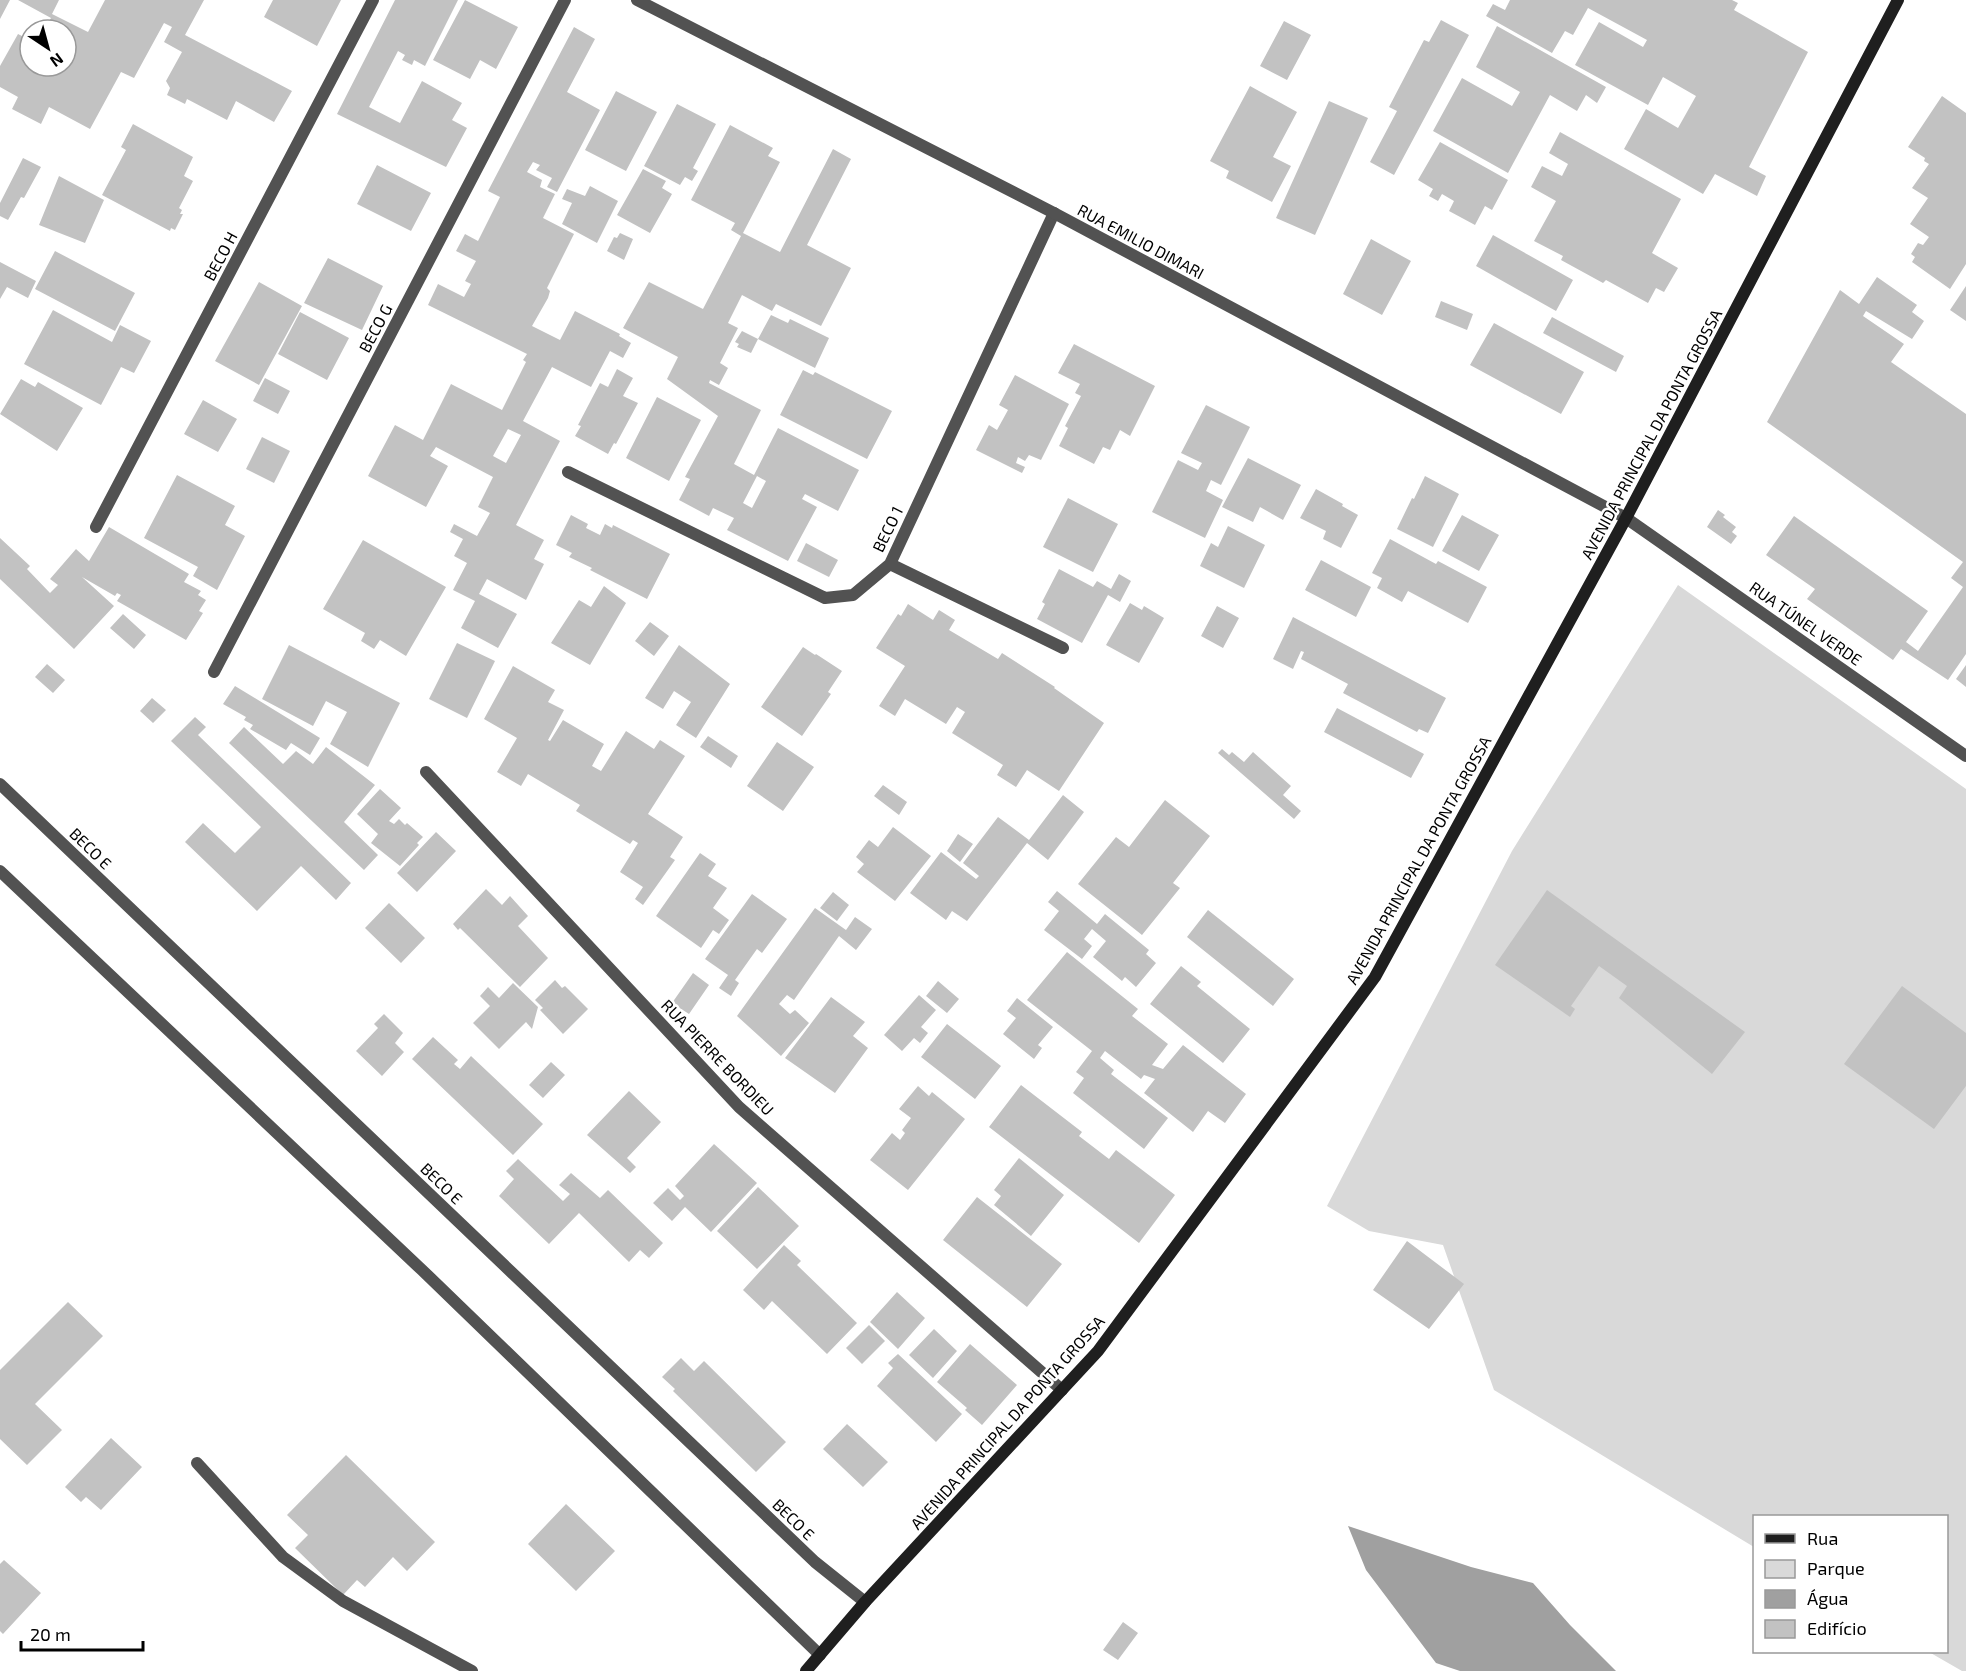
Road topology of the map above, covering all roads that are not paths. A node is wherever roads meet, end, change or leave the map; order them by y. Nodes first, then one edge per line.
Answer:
1 (373, 0) edge
2 (566, 0) edge
3 (637, 0) edge
4 (1898, 0) edge
5 (1054, 213) junction
6 (568, 472) dead end
7 (1626, 518) junction
8 (96, 527) dead end
9 (890, 564) junction
10 (1063, 648) dead end
11 (214, 672) dead end
12 (1966, 756) edge
13 (426, 772) dead end
14 (0, 784) edge
15 (0, 871) edge
16 (1062, 1390) junction
17 (197, 1463) dead end
18 (865, 1602) junction
19 (820, 1655) junction
20 (472, 1671) edge
21 (806, 1671) edge

1 - 8 street, BECO H
2 - 11 street, BECO G
3 - 5 street, RUA EMILIO DIMARI
4 - 7 main road, AVENIDA PRINCIPAL DA PONTA GROSSA
5 - 7 street, RUA EMILIO DIMARI
5 - 9 street, BECO 1
6 - 9 street, BECO 1
7 - 12 street, RUA TÚNEL VERDE
7 - 16 main road, AVENIDA PRINCIPAL DA PONTA GROSSA
9 - 10 street
13 - 16 street, RUA PIERRE BORDIEU
14 - 18 street, BECO E
15 - 19 street
16 - 18 main road, AVENIDA PRINCIPAL DA PONTA GROSSA
17 - 20 street
18 - 19 main road, AVENIDA PRINCIPAL DA PONTA GROSSA
19 - 21 main road, AVENIDA PRINCIPAL DA PONTA GROSSA

